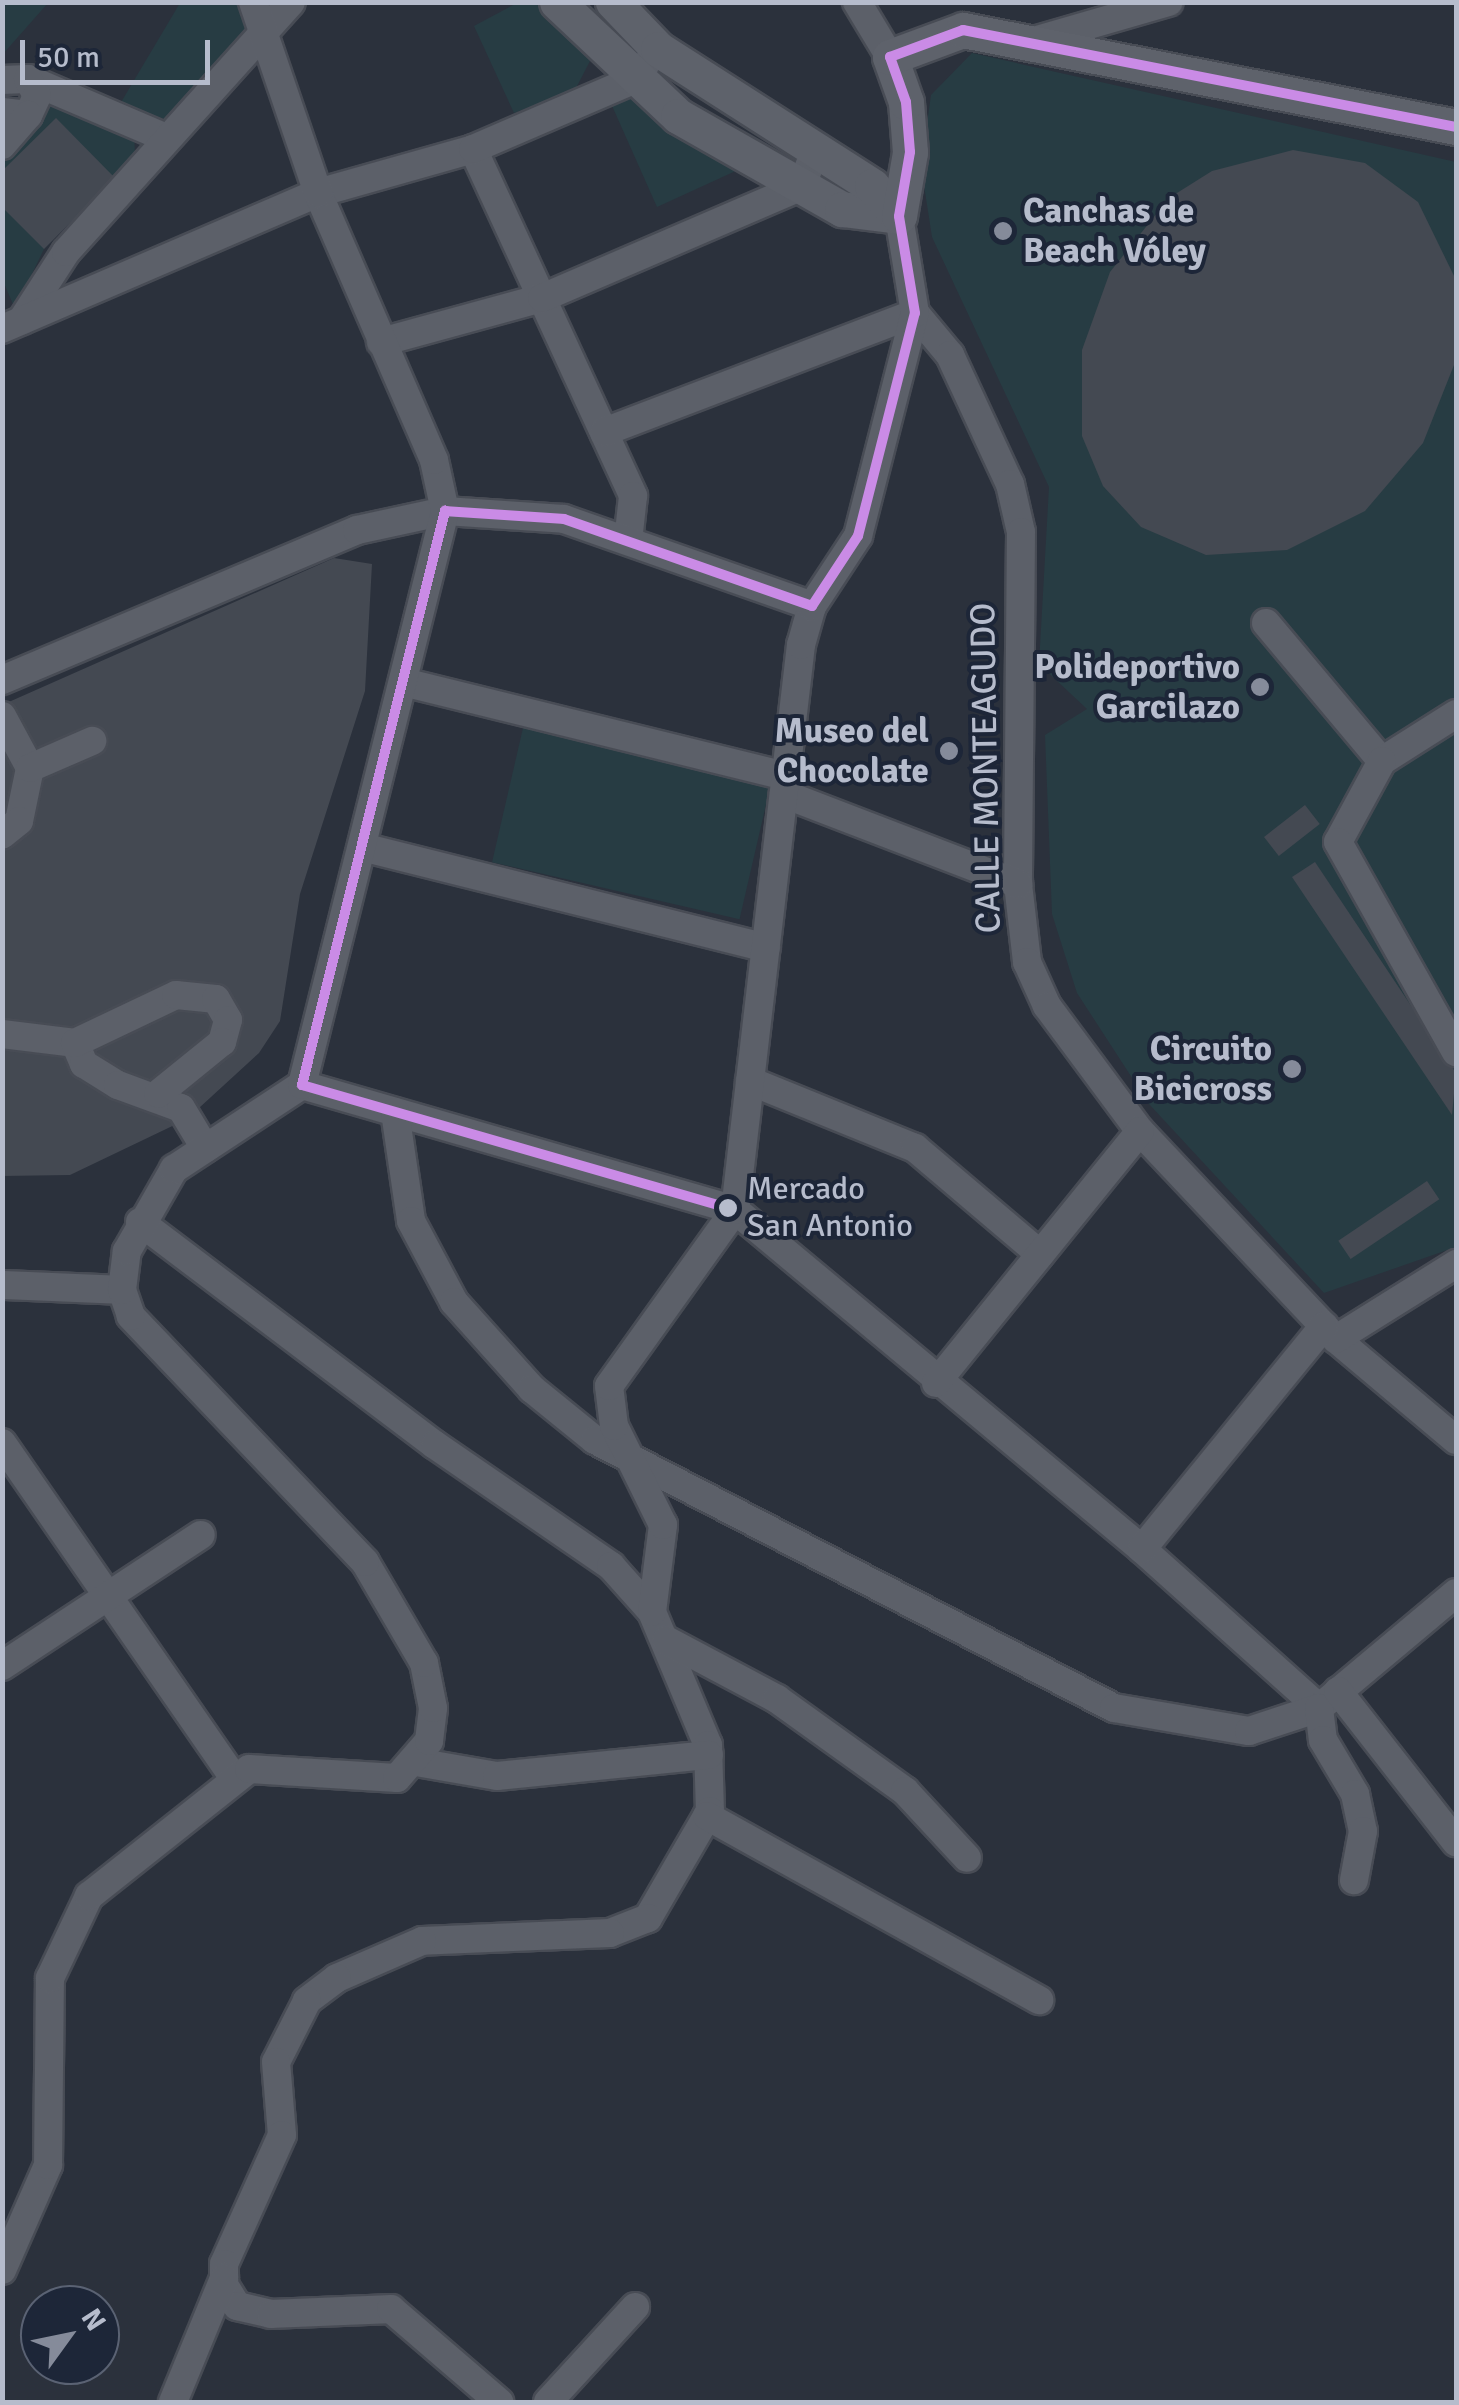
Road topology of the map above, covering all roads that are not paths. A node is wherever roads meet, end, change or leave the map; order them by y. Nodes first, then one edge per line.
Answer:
1 (253, 2) edge
2 (291, 2) edge
3 (557, 2) edge
4 (613, 2) edge
5 (857, 2) edge
6 (1170, 2) edge
7 (262, 32) junction
8 (1037, 40) junction
9 (658, 49) junction
10 (890, 57) junction
11 (632, 80) junction
12 (17, 101) edge
13 (1456, 128) edge
14 (164, 138) junction
15 (473, 149) junction
16 (814, 153) junction
17 (802, 186) junction
18 (318, 193) junction
19 (899, 216) junction
20 (542, 298) junction
21 (916, 313) junction
22 (12, 324) edge
23 (381, 342) junction
24 (604, 432) junction
25 (445, 511) junction
26 (628, 541) junction
27 (812, 606) junction
28 (1266, 623) dead end
29 (2, 680) edge
30 (403, 682) junction
31 (1456, 714) edge
32 (2, 716) edge
33 (92, 741) dead end
34 (17, 755) edge
35 (1382, 761) junction
36 (785, 785) junction
37 (2, 835) edge
38 (366, 848) junction
39 (1018, 884) junction
40 (766, 948) junction
41 (2, 1034) edge
42 (74, 1042) junction
43 (1456, 1052) edge
44 (750, 1080) junction
45 (302, 1085) junction
46 (158, 1094) junction
47 (395, 1112) junction
48 (1140, 1131) junction
49 (204, 1148) junction
50 (735, 1210) junction
51 (140, 1222) junction
52 (1040, 1254) junction
53 (1456, 1264) edge
54 (2, 1286) edge
55 (122, 1290) junction
56 (1330, 1333) junction
57 (936, 1383) junction
58 (1456, 1440) edge
59 (2, 1443) edge
60 (629, 1457) junction
61 (201, 1535) dead end
62 (1142, 1548) junction
63 (111, 1594) junction
64 (1456, 1594) edge
65 (652, 1612) junction
66 (666, 1640) junction
67 (2, 1666) edge
68 (1328, 1699) junction
69 (709, 1755) junction
70 (416, 1762) junction
71 (234, 1778) junction
72 (707, 1816) junction
73 (1456, 1842) edge
74 (968, 1858) dead end
75 (1354, 1880) dead end
76 (1039, 2000) dead end
77 (2, 2270) edge
78 (224, 2278) junction
79 (635, 2307) dead end
80 (173, 2402) edge
81 (500, 2402) edge
82 (548, 2402) edge

1 - 7 street
2 - 7 street
3 - 11 main road
4 - 9 main road
5 - 10 street
6 - 8 street
7 - 14 street
7 - 18 street
8 - 10 main road
8 - 13 main road
9 - 11 street
9 - 16 main road
10 - 19 main road
11 - 15 street
11 - 17 main road
12 - 14 street
14 - 22 street
15 - 18 street
15 - 20 street
16 - 17 street
16 - 19 main road
17 - 19 main road
17 - 20 street
18 - 22 street
18 - 23 street
19 - 21 street
20 - 23 street
20 - 24 street
21 - 24 street
21 - 27 street
21 - 39 street, CALLE MONTEAGUDO
23 - 25 street
24 - 26 street
25 - 26 street
25 - 29 street
25 - 30 street
26 - 27 street
27 - 36 street
28 - 35 street
30 - 36 street
30 - 38 street
31 - 35 street
32 - 34 street
33 - 34 street
34 - 37 street
35 - 43 street
36 - 39 street
36 - 40 street
38 - 40 street
38 - 45 street
39 - 48 street, CALLE MONTEAGUDO
40 - 44 street
41 - 42 street
42 - 46 street
42 - 46 street
44 - 50 street
44 - 52 street
45 - 47 street
45 - 49 street
46 - 49 street
47 - 50 street
47 - 60 street
48 - 52 street
48 - 56 street, CALLE MONTEAGUDO
49 - 51 street
50 - 57 street
50 - 60 street
51 - 55 street
51 - 65 street
52 - 57 street
53 - 56 street
54 - 55 street
55 - 70 street
56 - 58 street, CALLE MONTEAGUDO
56 - 62 street
57 - 62 street
59 - 63 street
60 - 65 street
60 - 68 street
61 - 63 street
62 - 68 street
63 - 67 street
63 - 71 street
64 - 68 street
65 - 66 street
66 - 69 street
66 - 74 street
68 - 73 street
68 - 75 street
69 - 70 street
69 - 72 street
70 - 71 street
71 - 77 street
72 - 76 street
72 - 78 street
78 - 80 street
78 - 81 street
79 - 82 street

